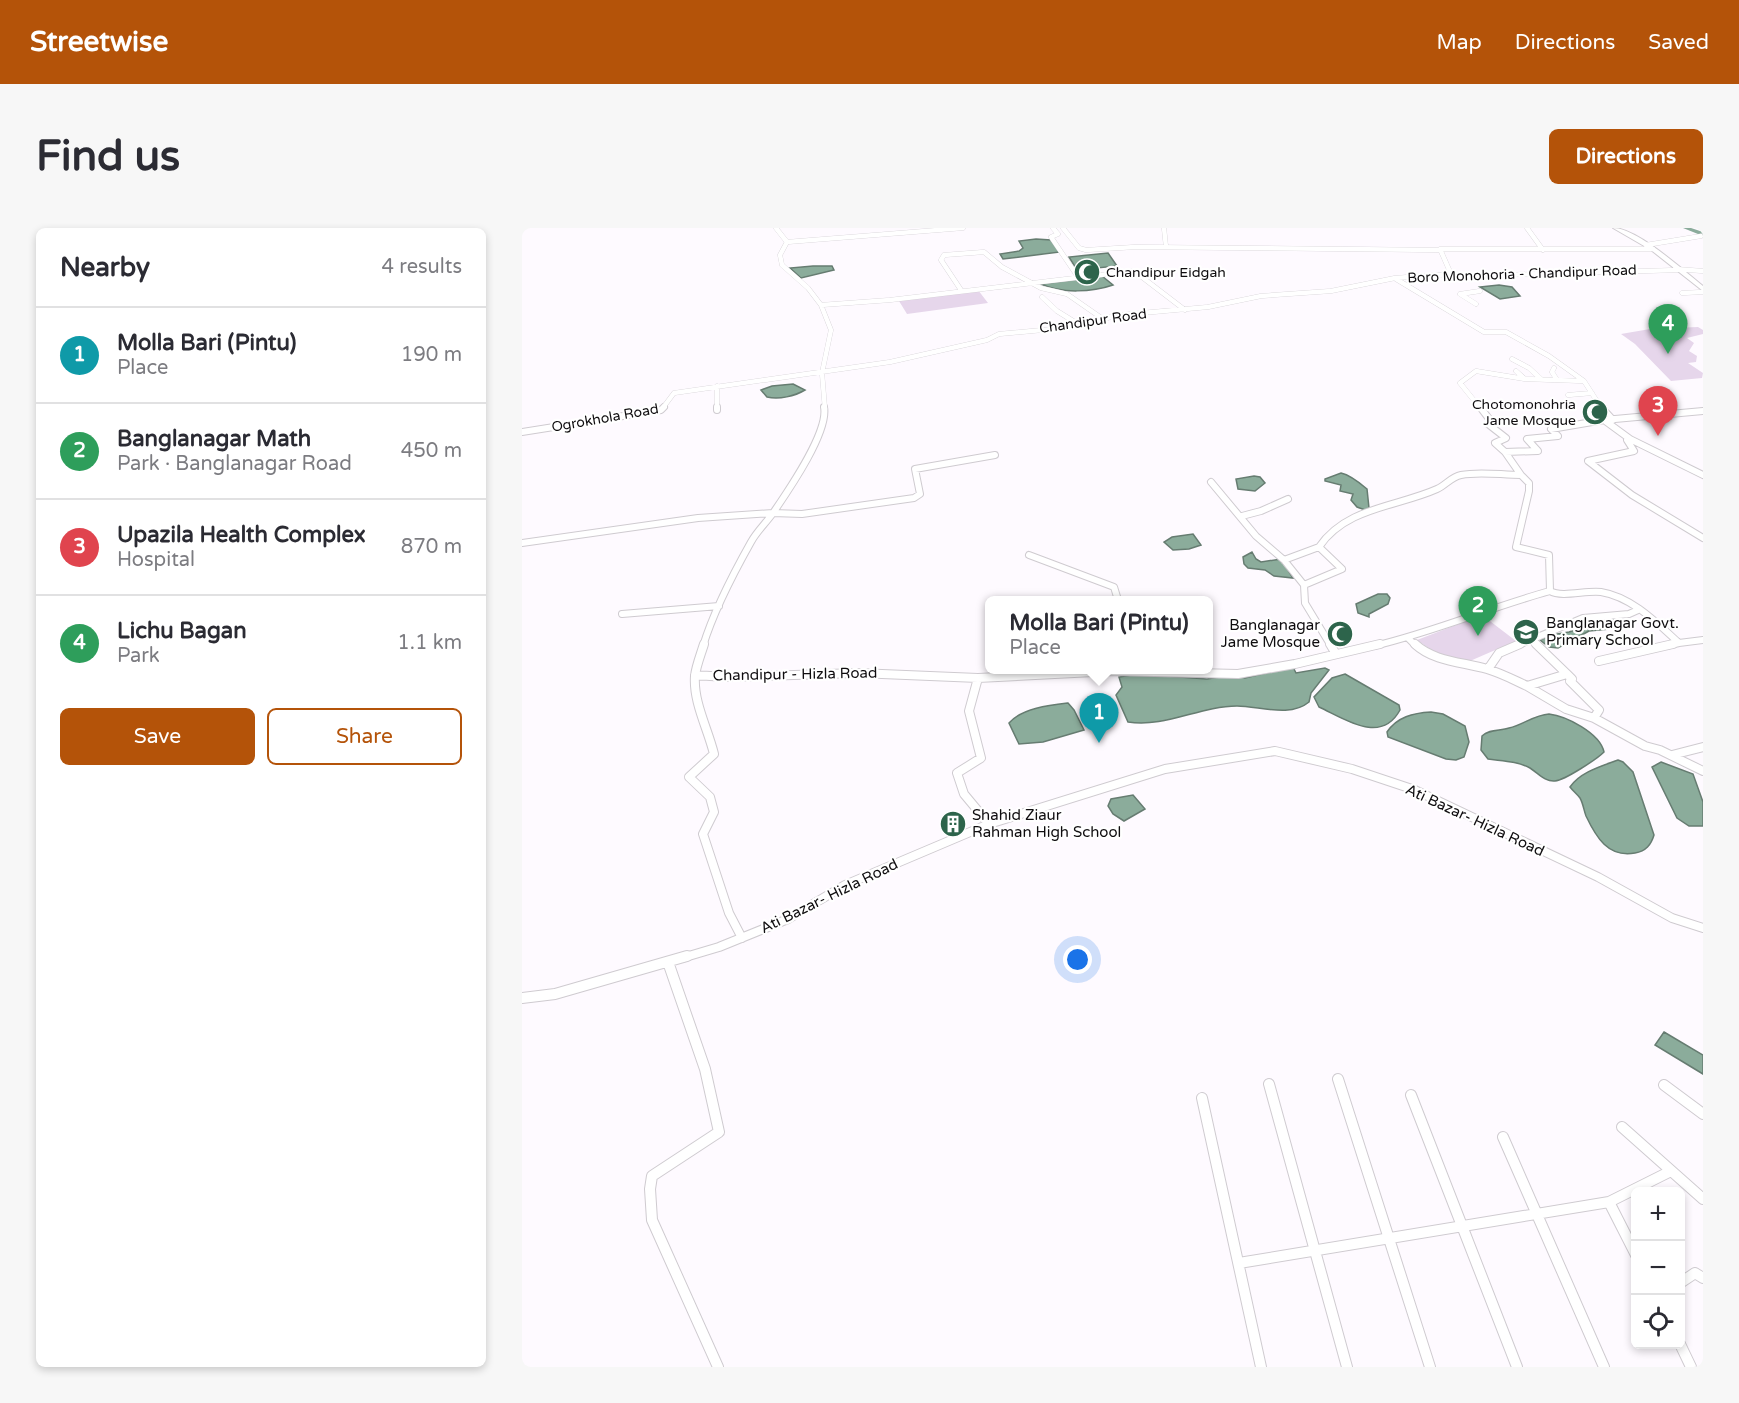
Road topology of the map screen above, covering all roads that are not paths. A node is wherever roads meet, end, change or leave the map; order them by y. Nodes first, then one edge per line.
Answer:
1 (776, 228) edge
2 (963, 228) edge
3 (1053, 228) edge
4 (1063, 228) edge
5 (1164, 228) edge
6 (1527, 228) edge
7 (1616, 228) edge
8 (1701, 236) dead end
9 (786, 242) junction
10 (1646, 246) junction
11 (1166, 247) junction
12 (1653, 249) junction
13 (1439, 250) junction
14 (1543, 250) junction
15 (1676, 270) junction
16 (1703, 271) edge
17 (1451, 273) junction
18 (1078, 277) junction
19 (1395, 278) junction
20 (1027, 281) junction
21 (1471, 282) junction
22 (961, 290) junction
23 (1703, 290) edge
24 (1331, 291) joint
25 (1682, 293) dead end
26 (1042, 297) dead end
27 (1476, 304) dead end
28 (821, 305) junction
29 (1185, 310) junction
30 (1103, 319) junction
31 (1078, 324) junction
32 (1512, 359) dead end
33 (1554, 368) dead end
34 (1516, 371) dead end
35 (822, 373) junction
36 (1525, 379) junction
37 (1541, 379) junction
38 (1557, 380) junction
39 (1584, 381) junction
40 (717, 386) junction
41 (1592, 393) junction
42 (1568, 395) dead end
43 (717, 410) dead end
44 (1703, 411) edge
45 (1604, 420) junction
46 (1613, 420) junction
47 (522, 432) edge
48 (1630, 439) junction
49 (1505, 452) junction
50 (995, 455) dead end
51 (1521, 475) junction
52 (1703, 475) edge
53 (1211, 482) dead end
54 (1288, 500) dead end
55 (772, 513) junction
56 (1242, 516) junction
57 (1703, 538) edge
58 (522, 543) edge
59 (1319, 547) junction
60 (1029, 555) dead end
61 (1284, 560) junction
62 (1304, 585) junction
63 (1550, 591) junction
64 (1117, 596) edge
65 (719, 606) junction
66 (1638, 610) junction
67 (622, 614) dead end
68 (1408, 638) junction
69 (1531, 639) junction
70 (1703, 640) edge
71 (1679, 643) junction
72 (1336, 654) junction
73 (1599, 661) dead end
74 (1488, 669) junction
75 (1213, 673) edge
76 (1055, 674) edge
77 (1567, 674) junction
78 (695, 675) junction
79 (978, 678) junction
80 (1527, 686) junction
81 (1594, 718) junction
82 (1703, 747) edge
83 (1671, 755) junction
84 (1703, 771) edge
85 (989, 824) junction
86 (1703, 928) edge
87 (742, 938) junction
88 (668, 962) junction
89 (522, 998) edge
90 (1338, 1079) dead end
91 (1269, 1084) dead end
92 (1664, 1085) dead end
93 (1411, 1095) dead end
94 (1202, 1098) dead end
95 (1703, 1114) edge
96 (1622, 1127) dead end
97 (1503, 1137) dead end
98 (1671, 1171) junction
99 (1703, 1199) edge
100 (1609, 1202) junction
101 (1536, 1216) junction
102 (1464, 1227) junction
103 (1389, 1239) junction
104 (1631, 1247) edge
105 (1314, 1252) junction
106 (1239, 1263) junction
107 (1703, 1278) edge
108 (1685, 1280) edge
109 (1682, 1349) edge
110 (718, 1367) edge
111 (1261, 1367) edge
112 (1347, 1367) edge
113 (1430, 1367) edge
114 (1517, 1367) edge
115 (1604, 1367) edge
116 (1691, 1367) edge

1 - 9 street
2 - 9 street
3 - 18 street
4 - 11 street
5 - 11 street
6 - 14 street
7 - 10 main road
8 - 10 street
9 - 28 street
10 - 12 main road
11 - 13 street
12 - 14 street
12 - 15 main road
13 - 14 street
13 - 17 street
15 - 16 street, Boro Monohoria - Chandipur Road
15 - 21 street, Boro Monohoria - Chandipur Road
15 - 23 main road
17 - 19 street, Boro Monohoria - Chandipur Road
17 - 21 street, Boro Monohoria - Chandipur Road
18 - 20 street
18 - 29 street
19 - 24 street, Boro Monohoria - Chandipur Road
19 - 39 street
20 - 22 street
20 - 22 street
20 - 30 street
21 - 27 street
22 - 28 street
23 - 25 street
24 - 29 street, Chandipur Road
26 - 31 street
28 - 35 street, Chandipur - Hizla Road
29 - 30 street, Chandipur Road
30 - 31 street, Chandipur Road
31 - 35 street, Chandipur Road
32 - 37 street
33 - 38 street
34 - 36 street
35 - 40 street, Ogrokhola Road
35 - 55 street, Chandipur - Hizla Road
36 - 37 street
36 - 49 street
37 - 38 street
38 - 39 street
39 - 41 street
40 - 43 street
40 - 47 street, Ogrokhola Road
41 - 42 street
41 - 46 street
44 - 46 street
45 - 46 street
45 - 48 street
45 - 49 street
48 - 52 street
48 - 57 street
49 - 51 street
50 - 55 street
51 - 59 street
51 - 63 street
53 - 56 street
54 - 56 street
55 - 58 street
55 - 65 street, Chandipur - Hizla Road
56 - 61 street
59 - 61 street
59 - 62 street
60 - 64 street
61 - 62 street
62 - 72 street
63 - 66 street, Chandipur - Hizla Road
63 - 68 street, Chandipur - Hizla Road
65 - 67 street
65 - 78 street, Chandipur - Hizla Road
66 - 69 street
66 - 71 street, Chandipur - Hizla Road
68 - 72 street, Chandipur - Hizla Road
68 - 74 street
69 - 74 street
69 - 77 street
70 - 71 street
71 - 73 street
72 - 75 street, Chandipur - Hizla Road
74 - 80 street
76 - 79 street, Chandipur - Hizla Road
77 - 80 street
77 - 81 street
78 - 79 street, Chandipur - Hizla Road
78 - 87 street
79 - 85 street
80 - 81 street
81 - 83 street
82 - 83 street
83 - 84 street
85 - 86 street, Ati Bazar- Hizla Road
85 - 87 street, Ati Bazar- Hizla Road
87 - 88 street, Ati Bazar- Hizla Road
88 - 89 street, Ati Bazar- Hizla Road
88 - 110 street
90 - 103 street
91 - 105 street
92 - 95 street
93 - 102 street
94 - 106 street
96 - 98 street
97 - 101 street
98 - 99 street
98 - 100 street
100 - 101 street
100 - 104 street
101 - 102 street
101 - 115 street
102 - 103 street
102 - 114 street
103 - 105 street
103 - 113 street
105 - 106 street
105 - 112 street
106 - 111 street
107 - 108 street
109 - 116 street

